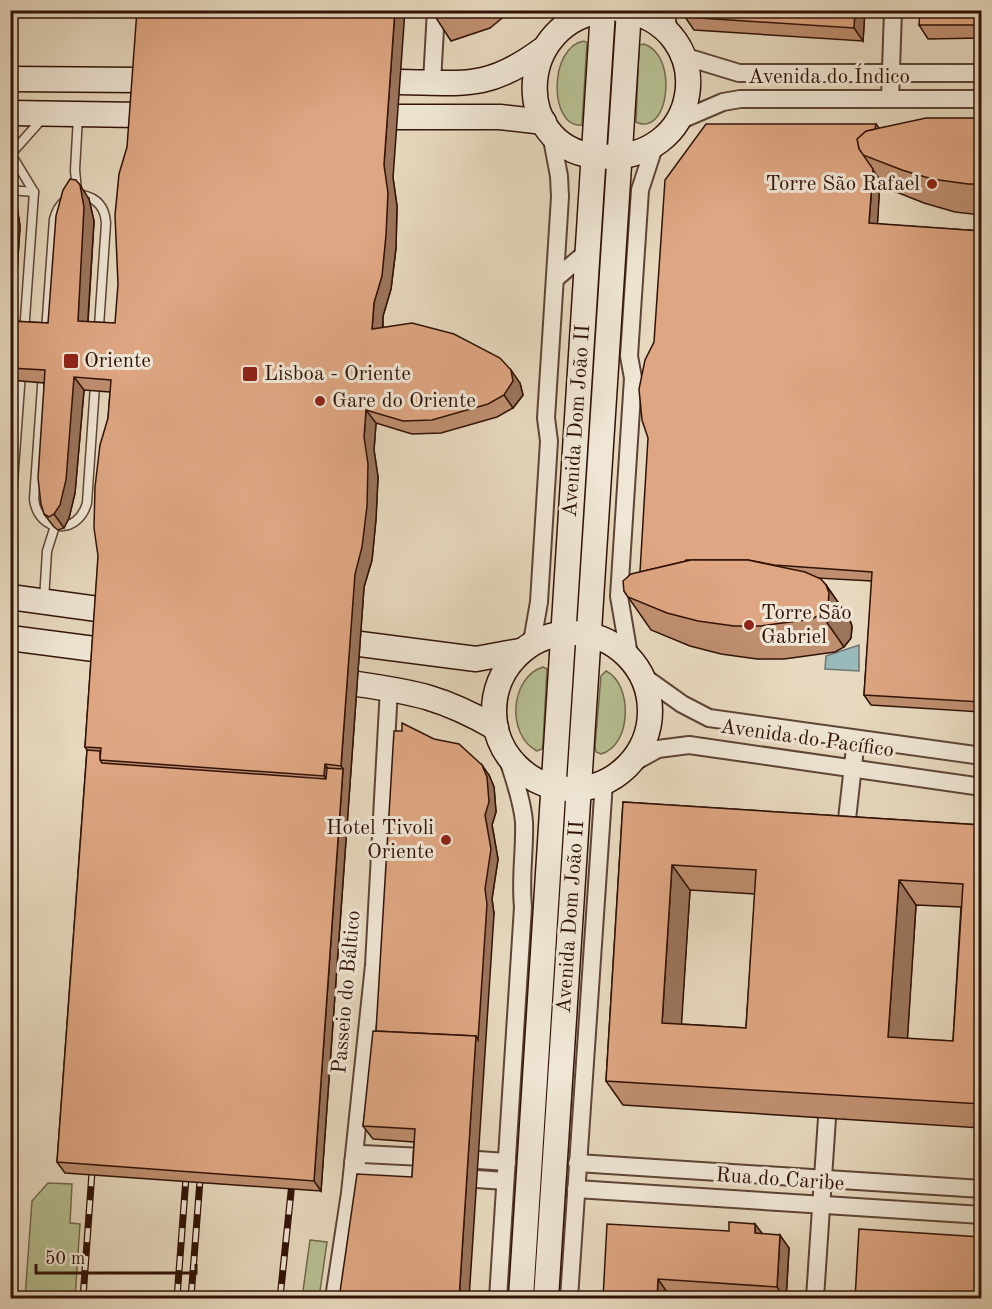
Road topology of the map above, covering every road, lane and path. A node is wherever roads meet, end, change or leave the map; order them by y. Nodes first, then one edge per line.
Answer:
1 (436, 10) edge
2 (665, 10) edge
3 (893, 10) edge
4 (615, 11) edge
5 (572, 15) edge
6 (677, 46) junction
7 (542, 50) junction
8 (890, 73) junction
9 (981, 73) edge
10 (10, 79) edge
11 (142, 80) edge
12 (400, 82) dead end
13 (432, 82) junction
14 (890, 99) junction
15 (981, 99) edge
16 (10, 113) edge
17 (46, 114) junction
18 (79, 114) junction
19 (140, 115) edge
20 (398, 117) dead end
21 (681, 120) junction
22 (547, 128) junction
23 (655, 144) junction
24 (11, 154) edge
25 (594, 156) junction
26 (620, 156) junction
27 (10, 190) edge
28 (34, 192) junction
29 (78, 195) junction
30 (587, 252) junction
31 (555, 279) junction
32 (23, 346) edge
33 (22, 358) edge
34 (624, 508) junction
35 (10, 524) edge
36 (55, 526) junction
37 (595, 536) junction
38 (10, 597) edge
39 (44, 602) junction
40 (105, 610) edge
41 (563, 634) junction
42 (589, 636) junction
43 (10, 638) edge
44 (360, 644) dead end
45 (526, 647) junction
46 (102, 650) edge
47 (635, 668) junction
48 (357, 684) dead end
49 (389, 688) junction
50 (496, 728) junction
51 (856, 739) junction
52 (505, 750) junction
53 (981, 756) edge
54 (629, 765) junction
55 (852, 768) junction
56 (604, 782) junction
57 (553, 786) junction
58 (981, 787) edge
59 (579, 789) junction
60 (845, 839) edge
61 (548, 877) junction
62 (523, 907) junction
63 (827, 1118) edge
64 (423, 1157) edge
65 (478, 1160) dead end
66 (507, 1162) junction
67 (353, 1163) junction
68 (577, 1163) junction
69 (422, 1176) edge
70 (477, 1179) dead end
71 (823, 1179) junction
72 (506, 1181) junction
73 (576, 1189) junction
74 (981, 1189) edge
75 (821, 1205) junction
76 (981, 1215) edge
77 (564, 1298) edge
78 (334, 1299) edge
79 (498, 1299) edge
80 (520, 1299) edge
81 (815, 1299) edge

1 - 13 street
2 - 6 street
3 - 8 street
4 - 5 main road
4 - 6 main road
4 - 25 main road, Avenida Dom João II
4 - 26 main road, Avenida Dom João II
5 - 7 main road
6 - 8 street, Avenida do Índico
6 - 21 main road
7 - 13 main road
7 - 22 main road
8 - 9 street, Avenida do Índico
8 - 14 street
10 - 11 main road
12 - 13 main road
14 - 15 street, Avenida do Índico
14 - 21 street, Avenida do Índico
16 - 17 main road
17 - 18 main road
17 - 24 lane
18 - 19 main road
18 - 29 lane
20 - 22 main road
21 - 23 main road
22 - 25 main road
22 - 31 street, Avenida Dom João II
23 - 26 main road
23 - 34 street
24 - 28 lane
25 - 26 main road
25 - 30 main road, Avenida Dom João II
26 - 37 main road, Avenida Dom João II
27 - 28 lane
28 - 32 lane
29 - 36 lane
29 - 36 lane
30 - 31 street
30 - 41 main road, Avenida Dom João II
31 - 45 street, Avenida Dom João II
33 - 35 lane
34 - 37 street, Avenida Dom João II
34 - 47 street
36 - 39 lane
37 - 42 main road, Avenida Dom João II
38 - 39 main road
39 - 40 main road
41 - 42 main road
41 - 45 main road
41 - 57 main road, Avenida Dom João II
42 - 47 main road
42 - 59 main road, Avenida Dom João II
43 - 46 main road
44 - 45 main road
45 - 50 main road
47 - 51 street, Avenida do Pacífico
47 - 54 main road
48 - 49 main road
49 - 50 main road
49 - 67 street, Passeio do Báltico
50 - 52 main road
51 - 53 street, Avenida do Pacífico
51 - 55 street
52 - 57 main road
52 - 62 street
54 - 55 street, Avenida do Pacífico
54 - 56 main road
55 - 58 street, Avenida do Pacífico
55 - 60 street
56 - 59 main road
56 - 68 street, Avenida Dom João II
57 - 59 main road
57 - 61 main road, Avenida Dom João II
59 - 77 main road, Avenida Dom João II
61 - 62 street, Avenida Dom João II
61 - 80 main road, Avenida Dom João II
62 - 66 street
63 - 71 street
64 - 67 street
65 - 66 street
66 - 72 street
67 - 69 street
67 - 78 street, Passeio do Báltico
68 - 71 street, Rua do Caribe
68 - 73 street, Avenida Dom João II
70 - 72 street
71 - 74 street, Rua do Caribe
71 - 75 street
72 - 79 street
73 - 75 street, Rua do Caribe
73 - 77 street, Avenida Dom João II
75 - 76 street, Rua do Caribe
75 - 81 street

